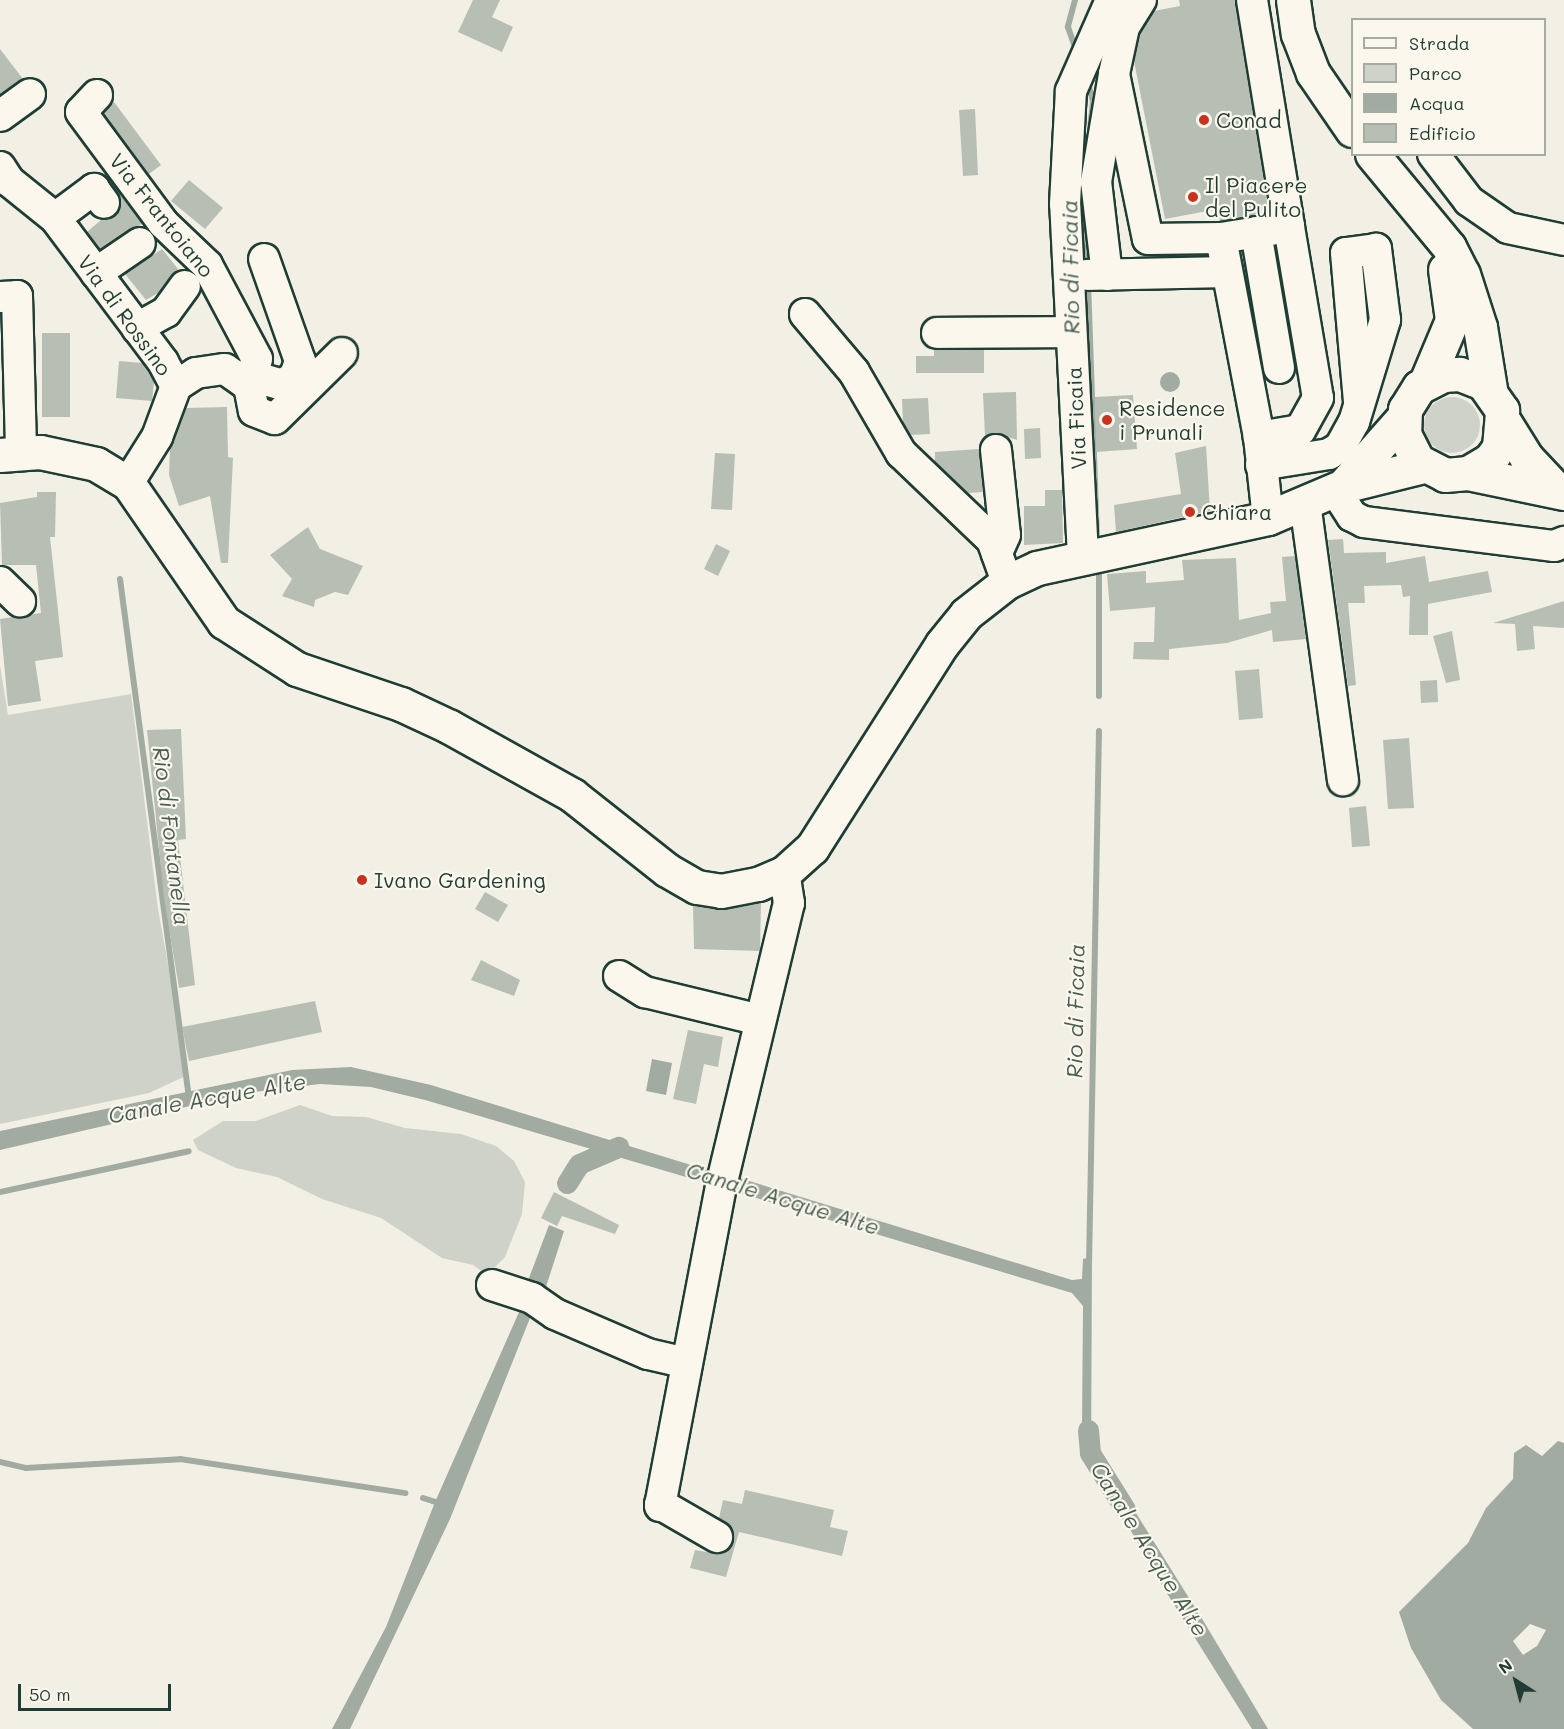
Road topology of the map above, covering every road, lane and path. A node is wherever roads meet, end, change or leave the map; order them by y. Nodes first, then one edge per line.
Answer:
1 (1111, 0) edge
2 (1141, 0) edge
3 (1252, 0) edge
4 (1293, 0) edge
5 (1114, 74) junction
6 (30, 94) dead end
7 (89, 104) dead end
8 (0, 116) edge
9 (1351, 127) edge
10 (1374, 156) edge
11 (1434, 156) edge
12 (0, 167) edge
13 (104, 203) dead end
14 (55, 218) junction
15 (1430, 224) junction
16 (1289, 227) junction
17 (1256, 232) junction
18 (1221, 238) junction
19 (1564, 240) edge
20 (140, 243) dead end
21 (264, 259) dead end
22 (1227, 272) junction
23 (96, 273) junction
24 (1107, 275) junction
25 (1068, 276) junction
26 (185, 286) dead end
27 (0, 297) edge
28 (805, 314) dead end
29 (137, 328) junction
30 (1071, 332) junction
31 (937, 333) dead end
32 (342, 353) dead end
33 (1312, 362) junction
34 (1279, 368) junction
35 (1247, 373) junction
36 (252, 381) junction
37 (1426, 382) junction
38 (176, 386) junction
39 (1490, 389) junction
40 (1359, 403) dead end
41 (148, 410) dead end
42 (1403, 418) junction
43 (1505, 423) junction
44 (996, 450) dead end
45 (1260, 451) junction
46 (10, 454) edge
47 (1423, 466) junction
48 (1468, 473) junction
49 (128, 483) junction
50 (1339, 488) junction
51 (1561, 492) edge
52 (1308, 515) junction
53 (1268, 518) junction
54 (1364, 522) junction
55 (1564, 542) edge
56 (1083, 556) junction
57 (1002, 568) junction
58 (1343, 780) dead end
59 (784, 873) junction
60 (619, 976) dead end
61 (760, 1020) junction
62 (492, 1285) dead end
63 (687, 1363) junction
64 (717, 1537) dead end

1 - 25 street, Via Ficaia
2 - 5 street
3 - 16 street
4 - 9 main road
5 - 18 street
5 - 24 street
6 - 8 street
7 - 36 street, Via Frantoiano
10 - 15 main road
11 - 19 street
12 - 14 street, Via di Rossino
13 - 14 street
14 - 23 street, Via di Rossino
15 - 37 main road
15 - 39 main road
16 - 17 street
16 - 33 street
17 - 18 street
17 - 34 street
18 - 22 street
20 - 23 street
21 - 36 street
22 - 24 street
22 - 35 street
23 - 29 street, Via di Rossino
24 - 25 street
25 - 30 street, Via Ficaia
26 - 29 street
27 - 46 street
28 - 57 street
29 - 38 street, Via di Rossino
30 - 31 street
30 - 56 street, Via Ficaia
32 - 36 street, Via Frantoiano
33 - 34 street
33 - 45 street
34 - 35 street
35 - 45 street
36 - 38 street
37 - 39 main road
37 - 42 main road
38 - 49 street, Via di Rossino
39 - 43 main road
40 - 45 street
41 - 49 street
42 - 47 main road
42 - 50 main road
43 - 48 main road
43 - 51 main road
44 - 57 street
45 - 53 street
46 - 49 main road
47 - 48 main road
47 - 50 main road
48 - 51 main road
49 - 59 main road
50 - 52 main road
50 - 54 street
52 - 53 main road
52 - 54 street
52 - 58 street
53 - 56 main road
54 - 55 street
56 - 57 main road
57 - 59 main road
59 - 61 street
60 - 61 street
61 - 63 street
62 - 63 street
63 - 64 street

